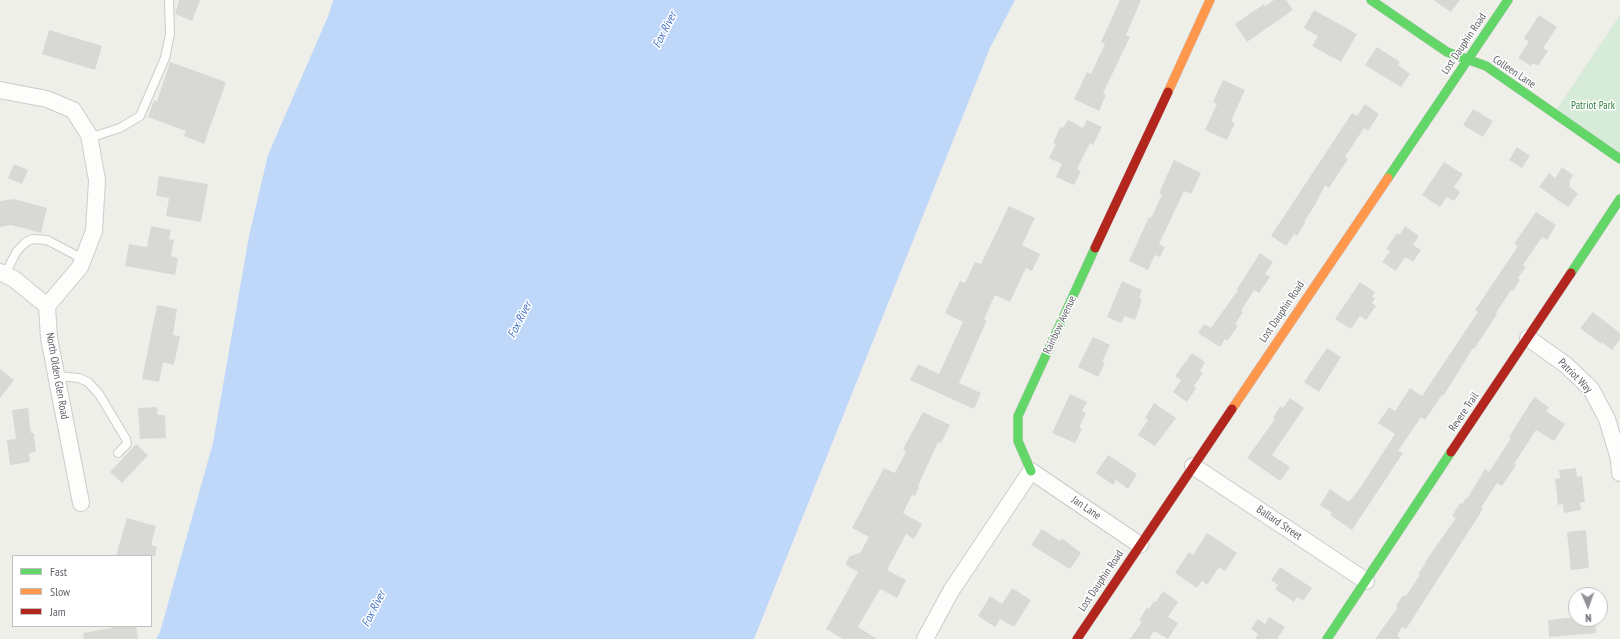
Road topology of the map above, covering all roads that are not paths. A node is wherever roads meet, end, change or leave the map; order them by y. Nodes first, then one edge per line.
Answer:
1 (168, 0) edge
2 (1210, 0) edge
3 (1371, 0) edge
4 (1508, 0) edge
5 (1468, 60) junction
6 (0, 90) edge
7 (90, 138) junction
8 (1619, 157) edge
9 (1620, 198) edge
10 (83, 259) junction
11 (2, 273) edge
12 (47, 306) junction
13 (1528, 338) junction
14 (57, 376) junction
15 (118, 453) dead end
16 (1193, 466) junction
17 (1031, 471) junction
18 (1620, 473) edge
19 (81, 503) dead end
20 (1140, 545) junction
21 (1366, 581) junction
22 (925, 639) edge
23 (1077, 639) edge
24 (1327, 639) edge

1 - 7 lane
2 - 17 street, Rainbow Avenue
3 - 5 street, Colleen Lane
4 - 5 street, Lost Dauphin Road
5 - 8 street, Colleen Lane
5 - 16 street, Lost Dauphin Road
6 - 7 street
7 - 10 street
9 - 13 street, Revere Trail
10 - 11 lane
10 - 12 street
11 - 12 street
12 - 14 street, North Olden Glen Road
13 - 18 street, Patriot Way
13 - 21 street, Revere Trail
14 - 15 lane
14 - 19 street, North Olden Glen Road
16 - 20 street, Lost Dauphin Road
16 - 21 street, Ballard Street
17 - 20 street, Jan Lane
17 - 22 street
20 - 23 street, Lost Dauphin Road
21 - 24 street, Revere Trail

